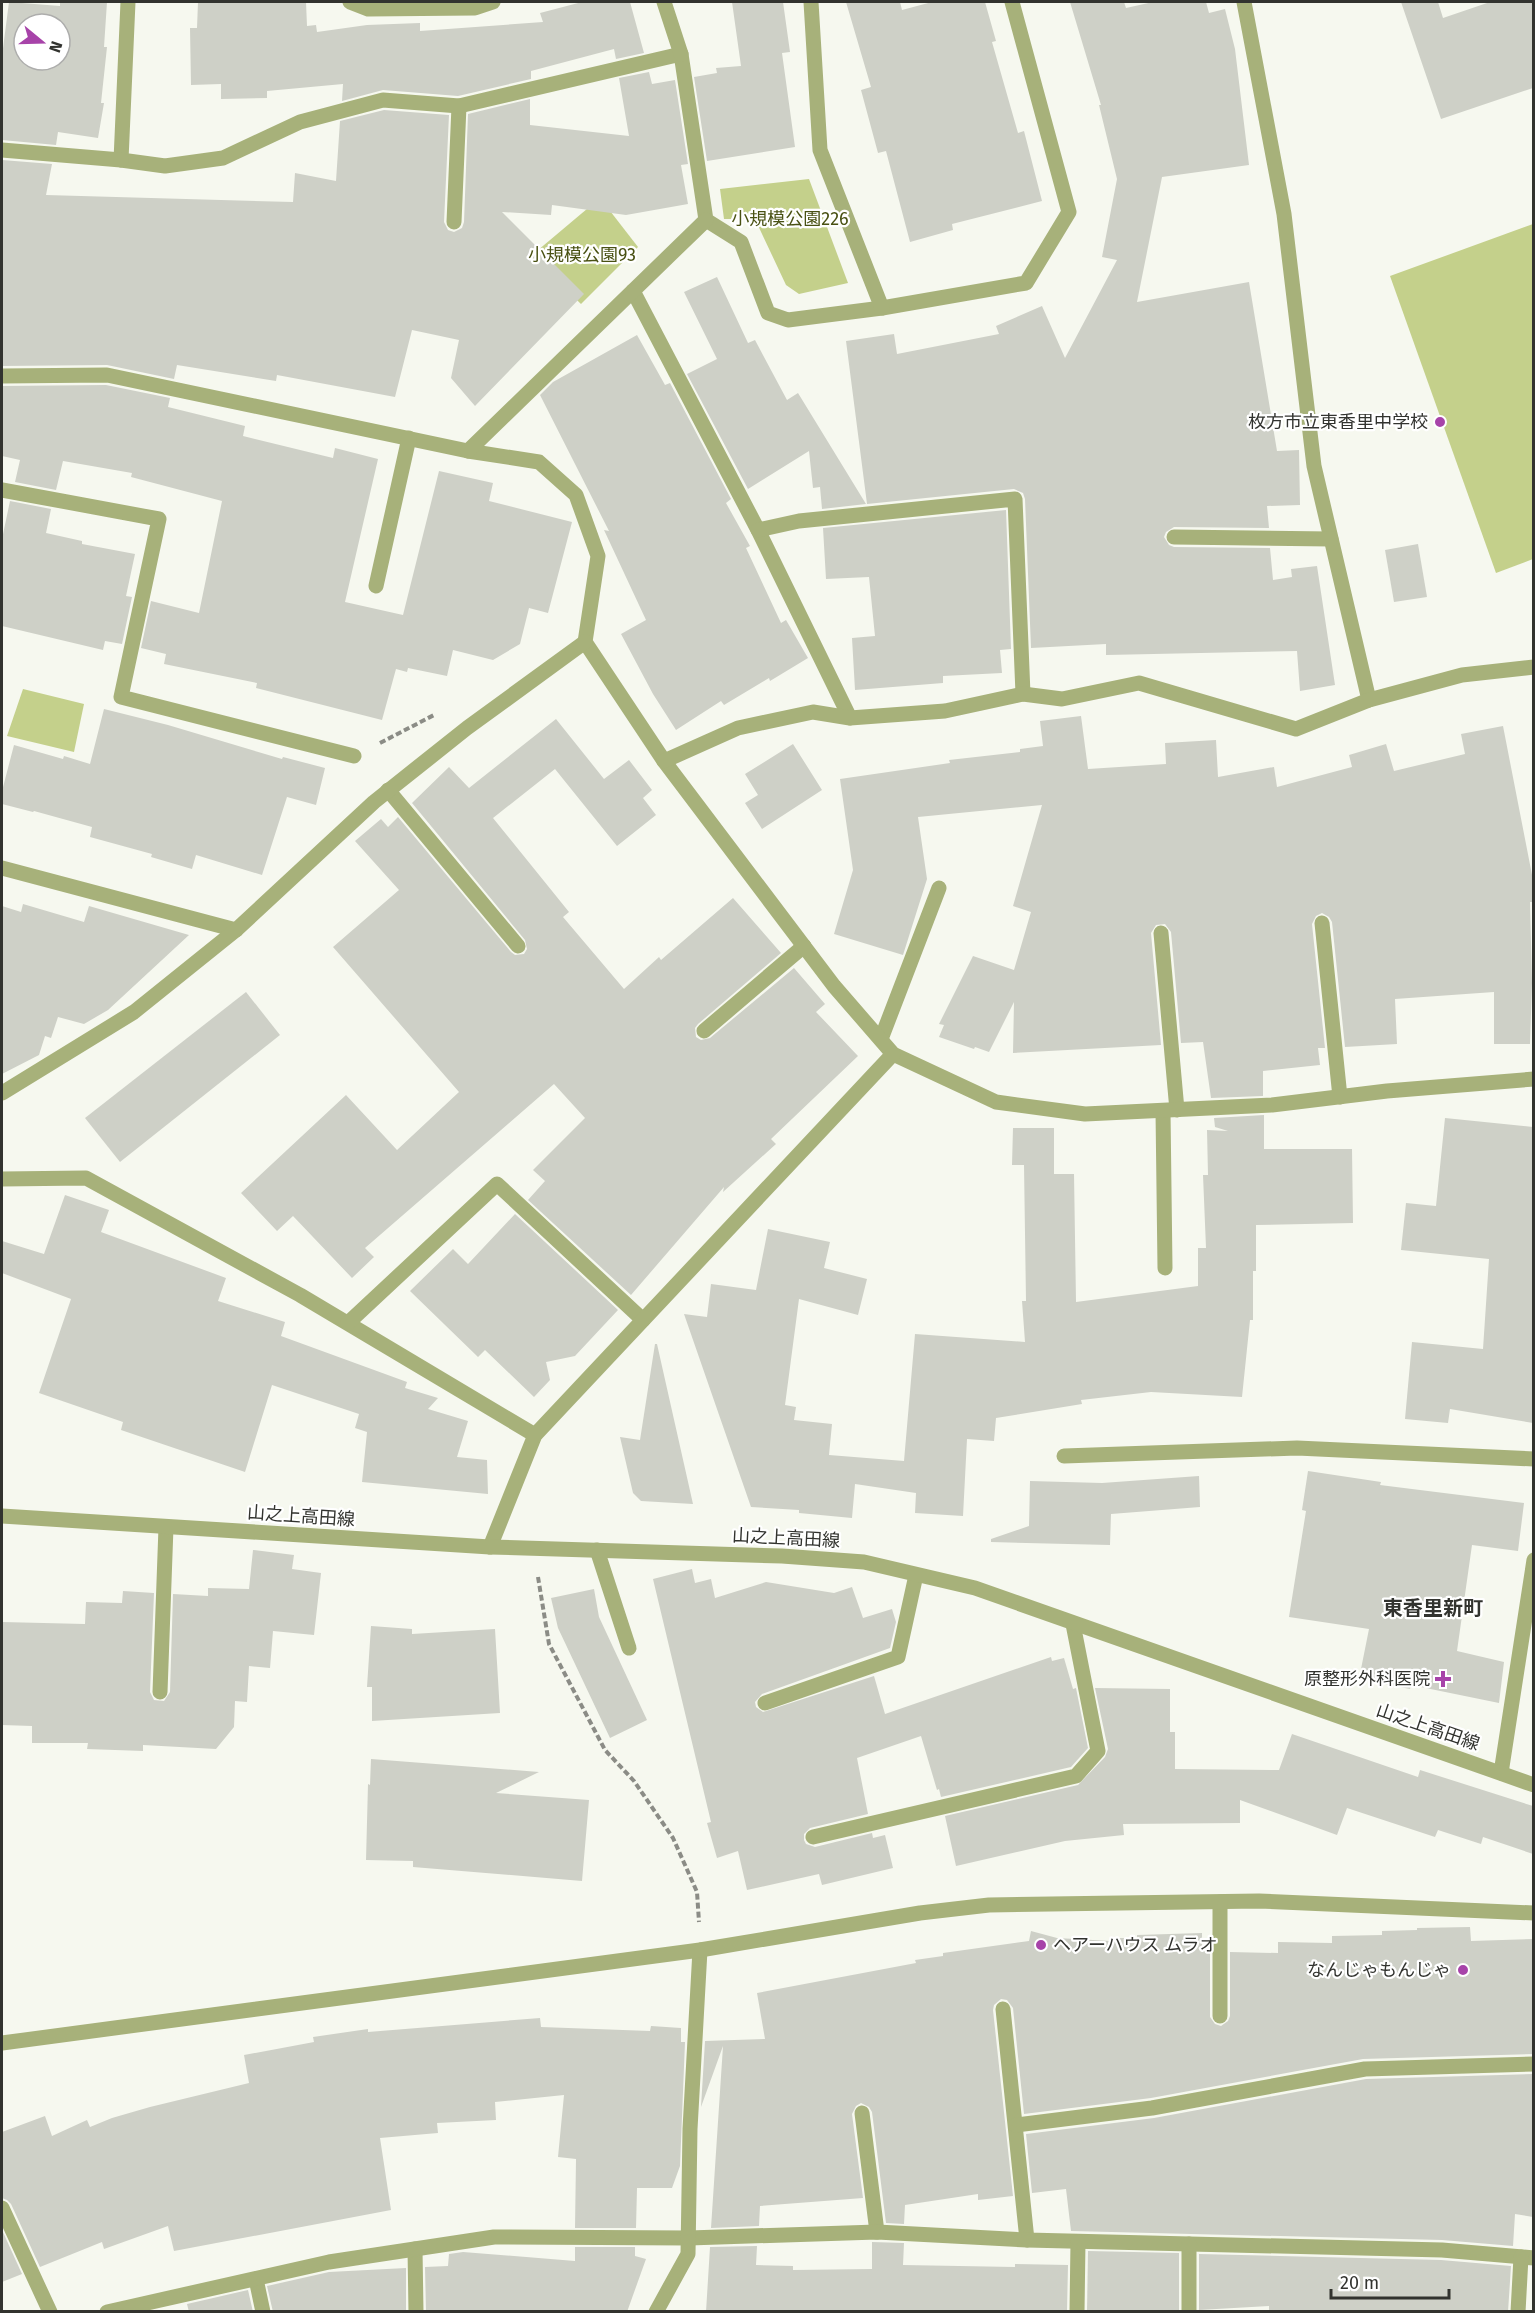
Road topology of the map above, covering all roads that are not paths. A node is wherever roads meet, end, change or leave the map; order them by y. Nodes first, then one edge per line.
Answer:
1 (128, 2) edge
2 (350, 2) edge
3 (493, 2) edge
4 (664, 2) edge
5 (811, 2) edge
6 (1012, 2) edge
7 (1244, 2) edge
8 (681, 54) junction
9 (459, 106) junction
10 (2, 150) edge
11 (121, 160) junction
12 (706, 220) junction
13 (454, 222) dead end
14 (633, 291) junction
15 (882, 308) junction
16 (2, 376) edge
17 (409, 438) junction
18 (468, 450) junction
19 (2, 490) edge
20 (759, 530) junction
21 (1174, 537) dead end
22 (1331, 539) junction
23 (376, 586) dead end
24 (585, 642) junction
25 (1533, 667) edge
26 (1023, 694) junction
27 (1369, 700) junction
28 (850, 718) junction
29 (354, 756) road end
30 (664, 761) junction
31 (388, 790) junction
32 (2, 868) edge
33 (939, 888) dead end
34 (1322, 923) dead end
35 (236, 930) junction
36 (1161, 933) dead end
37 (518, 946) dead end
38 (804, 946) junction
39 (704, 1031) dead end
40 (881, 1040) junction
41 (894, 1054) junction
42 (1533, 1079) edge
43 (2, 1093) edge
44 (1340, 1097) junction
45 (1170, 1110) junction
46 (2, 1179) edge
47 (1165, 1268) dead end
48 (643, 1320) junction
49 (348, 1323) junction
50 (535, 1435) junction
51 (1064, 1456) dead end
52 (1533, 1459) edge
53 (2, 1516) edge
54 (166, 1527) junction
55 (490, 1547) junction
56 (597, 1550) junction
57 (1533, 1560) edge
58 (916, 1575) junction
59 (1073, 1624) junction
60 (629, 1648) dead end
61 (160, 1692) dead end
62 (765, 1703) dead end
63 (1501, 1773) junction
64 (1533, 1785) edge
65 (813, 1837) dead end
66 (1220, 1902) junction
67 (1533, 1913) edge
68 (700, 1950) junction
69 (1003, 2009) dead end
70 (1220, 2016) dead end
71 (2, 2043) edge
72 (1533, 2064) edge
73 (862, 2113) dead end
74 (1016, 2126) junction
75 (2, 2208) edge
76 (878, 2232) junction
77 (689, 2238) junction
78 (1027, 2240) junction
79 (1078, 2242) junction
80 (1189, 2244) junction
81 (415, 2249) junction
82 (1527, 2258) edge
83 (256, 2279) junction
84 (50, 2312) edge
85 (107, 2312) edge
86 (263, 2312) edge
87 (416, 2312) edge
88 (656, 2312) edge
89 (1077, 2312) edge
90 (1189, 2312) edge
91 (1518, 2312) edge

1 - 11 street
2 - 3 street
4 - 8 street
5 - 15 street
6 - 15 street
7 - 22 street
8 - 9 street
8 - 12 street
9 - 11 street
9 - 13 street
10 - 11 street
12 - 14 street
12 - 15 street
14 - 18 street
14 - 20 street
16 - 17 street
17 - 18 street
17 - 23 street
18 - 24 street
19 - 29 street
20 - 26 street
20 - 28 street
21 - 22 street
22 - 27 street
24 - 30 street
24 - 31 street
25 - 27 street
26 - 27 street
26 - 28 street
28 - 30 street
30 - 38 street
31 - 35 street
31 - 37 street
32 - 35 street
33 - 40 street
34 - 44 street
35 - 43 street
36 - 45 street
38 - 39 street
38 - 40 street
40 - 41 street
41 - 45 street
41 - 48 street
42 - 44 street
44 - 45 street
45 - 47 street
46 - 49 street
48 - 49 street
48 - 50 street
49 - 50 street
50 - 55 street
51 - 52 street
53 - 54 street, 山之上高田線
54 - 55 street, 山之上高田線
54 - 61 street
55 - 56 street, 山之上高田線
56 - 58 street, 山之上高田線
56 - 60 street
57 - 63 street
58 - 59 street, 山之上高田線
58 - 62 street
59 - 63 street, 山之上高田線
59 - 65 street
63 - 64 street, 山之上高田線
66 - 67 street
66 - 68 street
66 - 70 street
68 - 71 street
68 - 77 street
69 - 74 street
72 - 74 street
73 - 76 street
74 - 78 street
75 - 84 street
76 - 77 street
76 - 78 street
77 - 81 street
77 - 88 street
78 - 79 street
79 - 80 street
79 - 89 street
80 - 82 street
80 - 90 street
81 - 83 street
81 - 87 street
82 - 91 street
83 - 85 street
83 - 86 street

